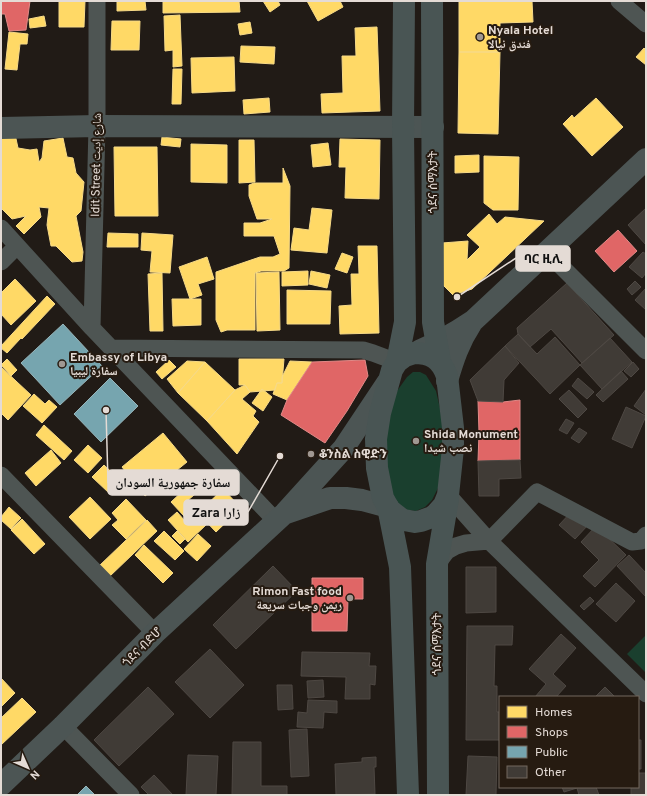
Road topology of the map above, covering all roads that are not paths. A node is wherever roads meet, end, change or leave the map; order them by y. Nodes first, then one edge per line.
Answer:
1 (97, 1) edge
2 (404, 1) edge
3 (432, 1) edge
4 (619, 1) edge
5 (646, 24) edge
6 (96, 126) junction
7 (403, 127) junction
8 (433, 127) junction
9 (1, 128) edge
10 (646, 159) edge
11 (1, 228) edge
12 (18, 246) junction
13 (547, 252) junction
14 (1, 262) edge
15 (473, 322) junction
16 (92, 328) junction
17 (112, 348) junction
18 (646, 351) edge
19 (441, 362) junction
20 (400, 365) junction
21 (1, 475) edge
22 (448, 495) junction
23 (388, 507) junction
24 (280, 517) junction
25 (646, 535) edge
26 (489, 541) junction
27 (437, 564) junction
28 (155, 633) junction
29 (646, 694) edge
30 (63, 726) junction
31 (1, 785) edge
32 (131, 795) edge
33 (408, 795) edge
34 (438, 795) edge

1 - 6 street, Idit Street شارع إديت
2 - 7 main road
3 - 8 main road, ጎደና ሰማእታት
4 - 5 street
6 - 7 main road
6 - 9 main road
6 - 16 street, Idit Street شارع إديت
7 - 8 main road
7 - 20 main road
8 - 19 main road, ጎደና ሰማእታት
10 - 13 main road
11 - 12 street
12 - 14 street
12 - 16 street
13 - 15 main road
13 - 18 street
15 - 19 main road
15 - 19 main road
16 - 17 street
17 - 20 street
17 - 24 street
19 - 20 main road
19 - 22 main road, ጎደና ሰማእታት
20 - 23 main road
20 - 24 main road, ጎደና ብድሆ
21 - 28 street
22 - 23 main road, ጎደና ሰማእታት
22 - 26 street
22 - 27 main road, ጎደና ሰማእታት
23 - 24 main road
23 - 33 main road
24 - 28 main road, ጎደና ብድሆ
25 - 26 street
26 - 27 street
26 - 29 street
27 - 34 main road, ጎደና ሰማእታት
28 - 30 main road, ጎደና ብድሆ
30 - 31 main road, ጎደና ብድሆ
30 - 32 street

